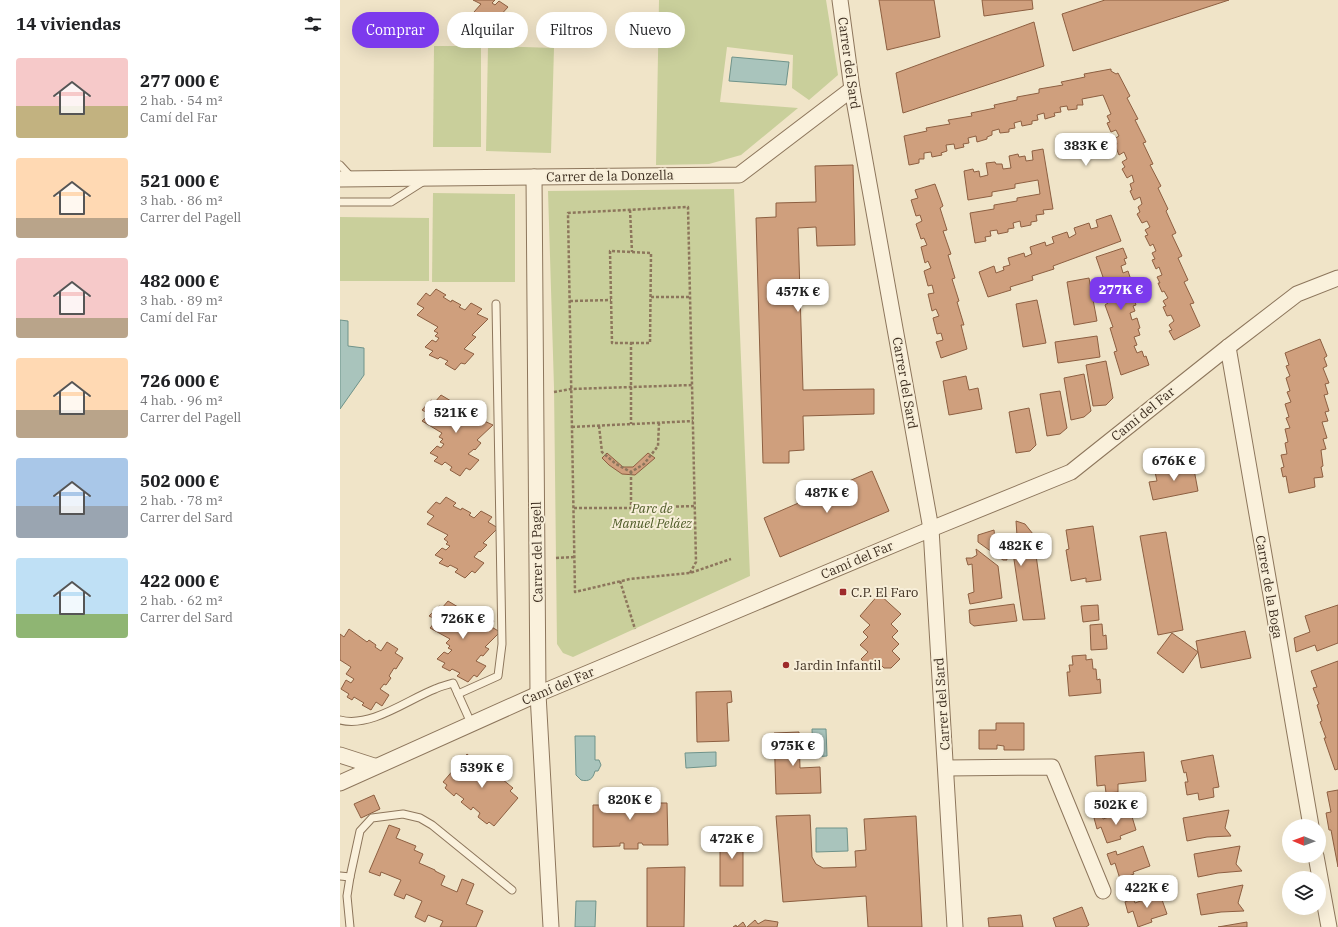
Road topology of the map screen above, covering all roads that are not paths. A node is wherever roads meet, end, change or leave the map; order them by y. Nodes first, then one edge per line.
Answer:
1 (840, 0) edge
2 (852, 89) junction
3 (340, 165) edge
4 (534, 177) junction
5 (430, 178) junction
6 (346, 179) edge
7 (340, 202) edge
8 (1338, 278) edge
9 (496, 304) dead end
10 (1228, 347) junction
11 (931, 529) junction
12 (458, 694) junction
13 (538, 694) junction
14 (340, 720) edge
15 (471, 723) junction
16 (340, 755) edge
17 (374, 766) junction
18 (946, 768) junction
19 (340, 783) edge
20 (1310, 819) edge
21 (1317, 863) edge
22 (340, 876) edge
23 (350, 877) junction
24 (512, 890) dead end
25 (1103, 891) dead end
26 (350, 927) edge
27 (551, 927) edge
28 (955, 927) edge
29 (1329, 927) edge

1 - 2 street, Carrer del Sard
2 - 4 street, Carrer de la Donzella
2 - 11 street, Carrer del Sard
3 - 6 lane
4 - 5 street, Carrer de la Donzella
4 - 13 street, Carrer del Pagell
5 - 6 street, Carrer de la Donzella
5 - 7 lane
8 - 10 street, Camí del Far
9 - 12 lane
10 - 11 street, Camí del Far
10 - 20 street, Carrer de la Boga
11 - 13 street, Camí del Far
11 - 18 street, Carrer del Sard
12 - 14 lane
12 - 15 lane
13 - 15 street, Camí del Far
13 - 27 street, Carrer del Pagell
15 - 17 street, Camí del Far
16 - 17 street
17 - 19 street, Camí del Far
18 - 25 street, Carrer del Sard
18 - 28 street, Carrer del Sard
21 - 29 street
22 - 23 lane
23 - 24 lane
23 - 26 lane

